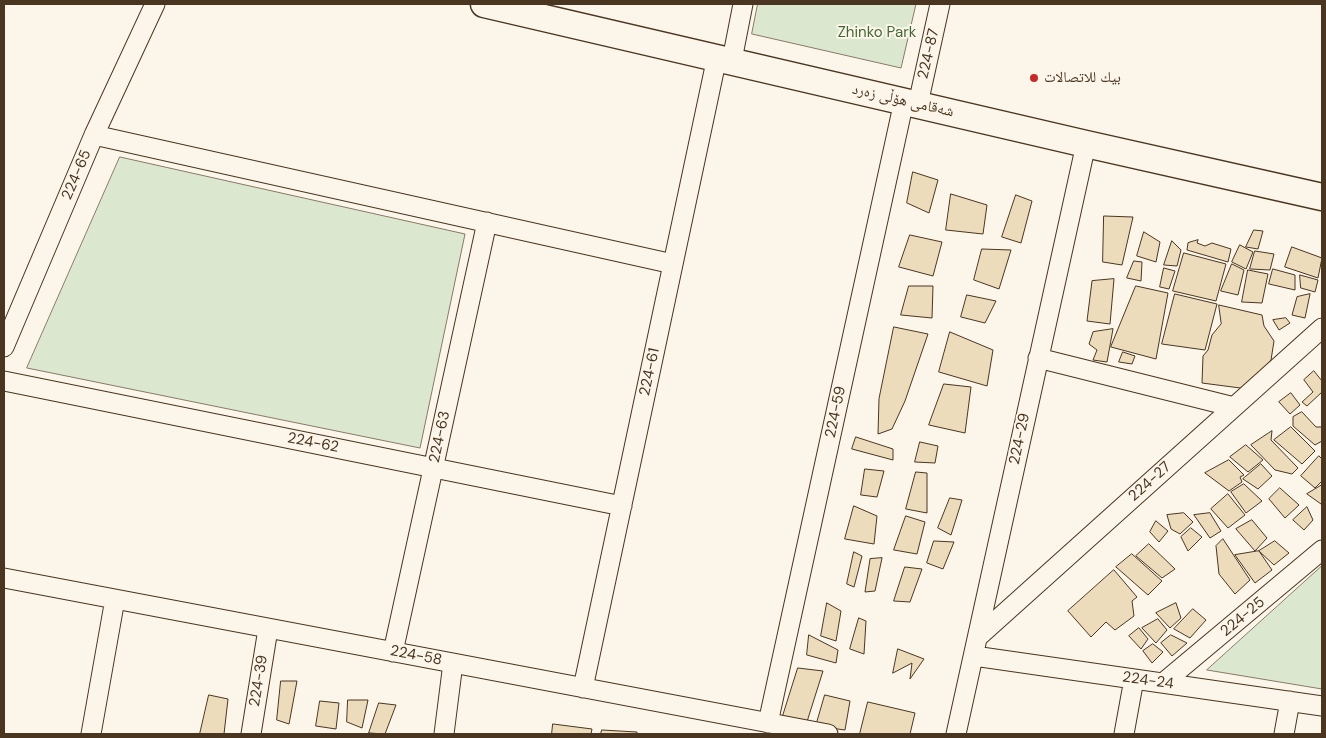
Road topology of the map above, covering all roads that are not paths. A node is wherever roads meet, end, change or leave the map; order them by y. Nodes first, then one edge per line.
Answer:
1 (155, 4) edge
2 (484, 4) edge
3 (744, 4) edge
4 (940, 4) edge
5 (724, 58) junction
6 (911, 103) junction
7 (94, 135) junction
8 (1086, 144) junction
9 (1322, 197) edge
10 (487, 222) junction
11 (673, 264) junction
12 (1322, 328) edge
13 (4, 347) edge
14 (1038, 358) junction
15 (4, 381) edge
16 (1234, 407) junction
17 (434, 468) junction
18 (622, 506) junction
19 (1322, 550) edge
20 (4, 578) edge
21 (115, 600) junction
22 (268, 628) junction
23 (979, 636) junction
24 (393, 652) junction
25 (974, 656) junction
26 (453, 663) junction
27 (1134, 679) junction
28 (1163, 683) junction
29 (583, 688) junction
30 (1290, 702) junction
31 (1322, 706) edge
32 (768, 723) junction
33 (91, 734) edge
34 (251, 734) edge
35 (444, 734) edge
36 (828, 734) edge
37 (956, 734) edge
38 (1124, 734) edge
39 (1284, 734) edge

1 - 7 street, 224-65
2 - 5 street, شەقامی هۆڵی زەرد
3 - 5 street, 224-61
4 - 6 street, 224-87
5 - 6 street, شەقامی هۆڵی زەرد
5 - 11 street, 224-61
6 - 8 street, شەقامی هۆڵی زەرد
6 - 32 street, 224-59
7 - 10 street
7 - 13 street, 224-65
8 - 9 street, شەقامی هۆڵی زەرد
8 - 14 street, 224-29
10 - 11 street
10 - 17 street, 224-63
11 - 18 street, 224-61
12 - 16 street, 224-27
14 - 16 street
14 - 23 street, 224-29
15 - 17 street, 224-62
16 - 23 street, 224-27
17 - 18 street, 224-62
17 - 24 street, 224-63
18 - 29 street, 224-61
19 - 28 street, 224-25
20 - 21 street, 224-58
21 - 22 street, 224-58
21 - 33 street
22 - 24 street, 224-58
22 - 34 street, 224-39
23 - 25 street, 224-29
24 - 26 street, 224-58
25 - 27 street, 224-24
25 - 37 street, 224-29
26 - 29 street, 224-58
26 - 35 street
27 - 28 street, 224-24
27 - 38 street
28 - 30 street, 224-24
29 - 32 street, 224-58
30 - 31 street, 224-24
30 - 39 street
32 - 36 street, 224-58

